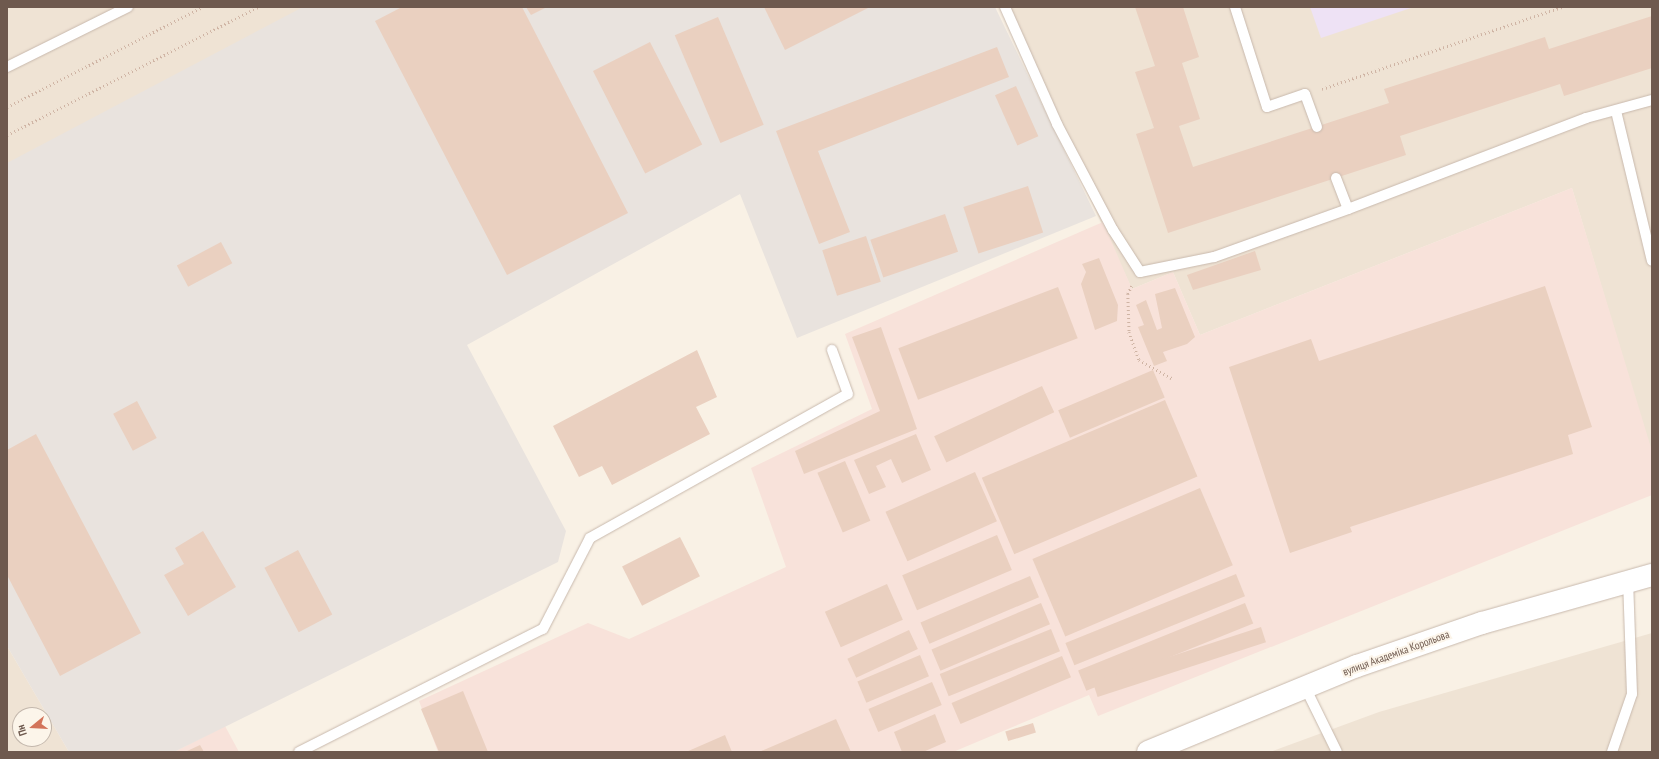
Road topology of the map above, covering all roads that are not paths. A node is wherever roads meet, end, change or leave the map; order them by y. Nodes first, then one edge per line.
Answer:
1 (128, 7) edge
2 (1005, 7) edge
3 (1235, 7) edge
4 (7, 67) edge
5 (1652, 100) edge
6 (1616, 111) junction
7 (1317, 127) dead end
8 (1336, 178) dead end
9 (1348, 210) junction
10 (1652, 261) edge
11 (832, 350) dead end
12 (1652, 575) edge
13 (1628, 581) junction
14 (1305, 686) junction
15 (299, 752) edge
16 (1148, 752) edge
17 (1337, 752) edge
18 (1612, 752) edge

1 - 4 lane
2 - 9 lane
3 - 7 lane
5 - 6 lane
6 - 9 lane
6 - 10 lane
8 - 9 lane
11 - 15 lane
12 - 13 main road, вулиця Академіка Корольова
13 - 14 main road, вулиця Академіка Корольова
13 - 18 lane
14 - 16 main road, вулиця Академіка Корольова
14 - 17 lane

